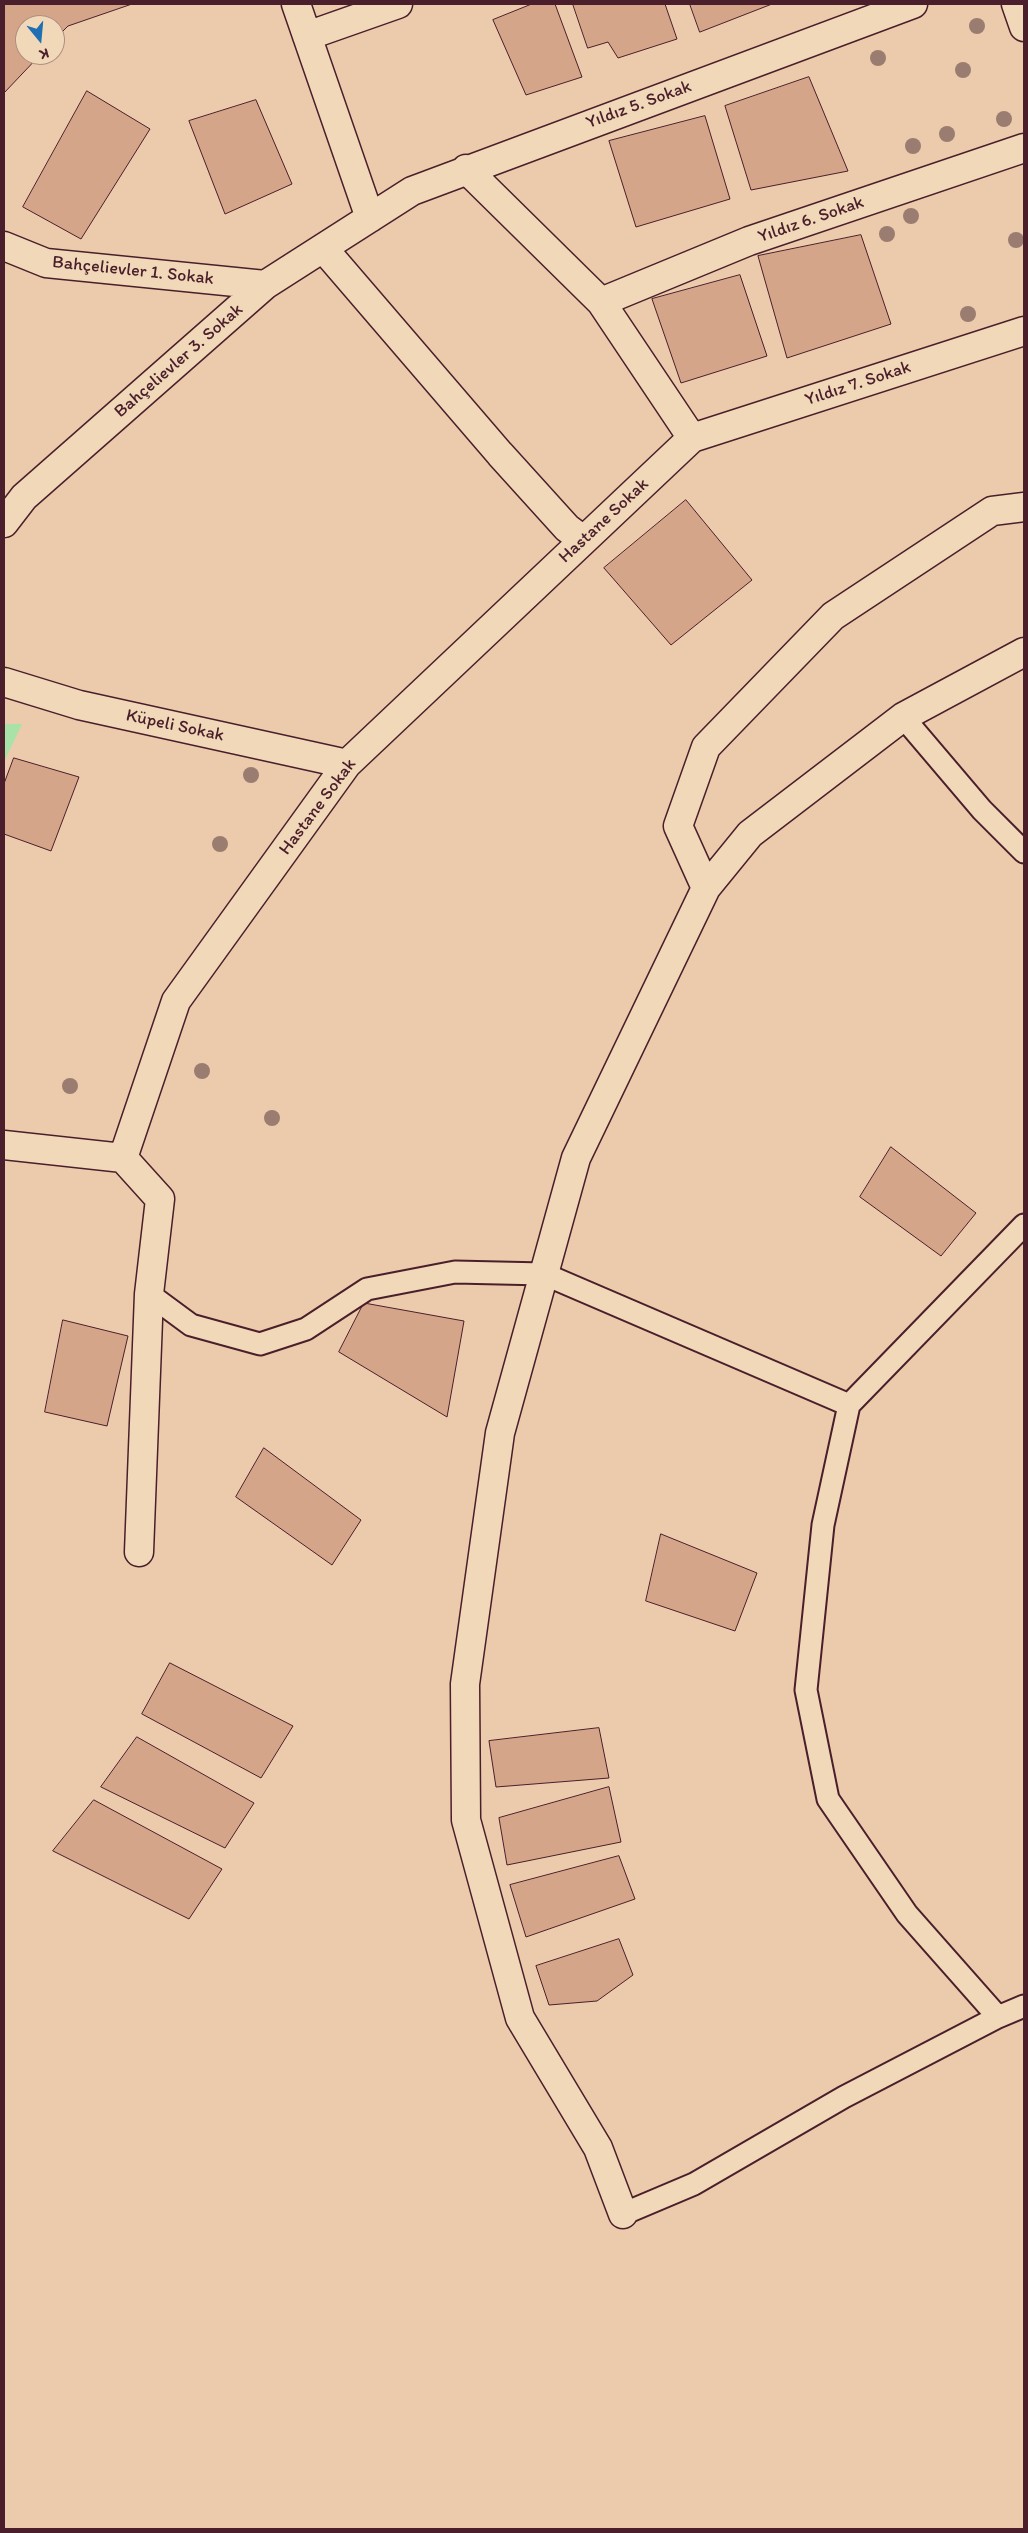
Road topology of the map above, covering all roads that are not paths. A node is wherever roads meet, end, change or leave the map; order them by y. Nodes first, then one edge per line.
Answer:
1 (296, 4) edge
2 (398, 4) edge
3 (913, 4) edge
4 (1016, 4) edge
5 (1024, 26) edge
6 (307, 36) junction
7 (1024, 148) edge
8 (466, 169) junction
9 (370, 218) junction
10 (4, 246) edge
11 (323, 248) junction
12 (265, 285) junction
13 (601, 302) junction
14 (1024, 331) edge
15 (692, 438) junction
16 (1024, 507) edge
17 (4, 523) edge
18 (583, 540) junction
19 (1024, 652) edge
20 (4, 682) edge
21 (903, 717) junction
22 (347, 764) junction
23 (1024, 852) edge
24 (706, 888) junction
25 (4, 1145) edge
26 (123, 1158) junction
27 (1024, 1225) edge
28 (544, 1274) junction
29 (149, 1294) junction
30 (849, 1405) junction
31 (139, 1552) dead end
32 (1024, 2006) edge
33 (998, 2017) junction
34 (623, 2214) joint

1 - 6 street
2 - 6 street
3 - 8 street, Yıldız 5. Sokak
4 - 5 street
6 - 9 street
7 - 13 street, Yıldız 6. Sokak
8 - 9 street, Yıldız 5. Sokak
8 - 13 street
9 - 11 street, Bahçelievler 3. Sokak
10 - 12 street, Bahçelievler 1. Sokak
11 - 12 street, Bahçelievler 3. Sokak
11 - 18 street
12 - 17 street, Bahçelievler 3. Sokak
13 - 15 street
14 - 15 street, Yıldız 7. Sokak
15 - 18 street, Hastane Sokak
16 - 24 street
18 - 22 street, Hastane Sokak
19 - 21 street
20 - 22 street, Küpeli Sokak
21 - 23 lane
21 - 24 street
22 - 26 street, Hastane Sokak
24 - 28 street
25 - 26 street
26 - 29 street
27 - 30 lane
28 - 29 lane
28 - 30 lane
28 - 34 street
29 - 31 street
30 - 33 lane
32 - 33 lane
33 - 34 lane

